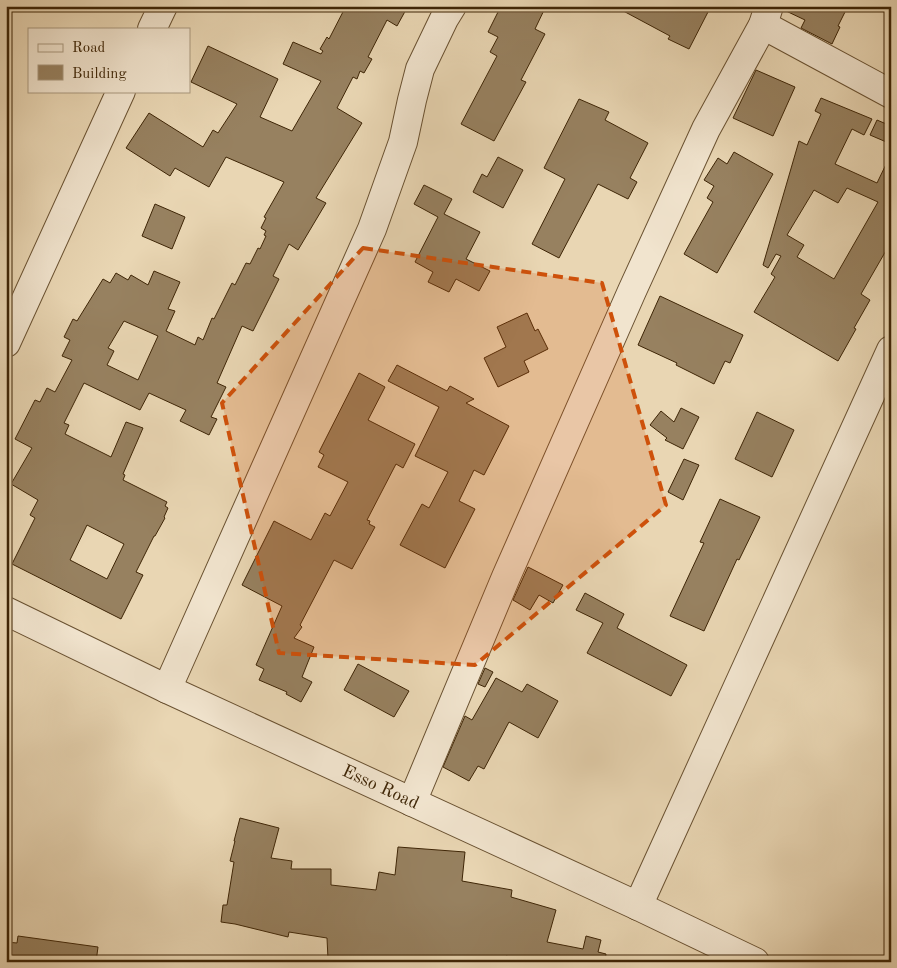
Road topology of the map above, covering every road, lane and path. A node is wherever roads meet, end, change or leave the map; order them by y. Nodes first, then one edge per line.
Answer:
1 (163, 6) edge
2 (452, 6) edge
3 (765, 12) edge
4 (152, 28) edge
5 (121, 92) edge
6 (891, 94) edge
7 (6, 343) edge
8 (891, 350) edge
9 (6, 611) edge
10 (167, 688) junction
11 (412, 802) junction
12 (638, 906) junction
13 (755, 962) edge

1 - 4 street
2 - 10 street
3 - 6 street
3 - 11 street
5 - 7 street
8 - 12 street
9 - 10 street, Esso Road
10 - 11 street, Esso Road
11 - 12 street, Esso Road
12 - 13 street, Esso Road

